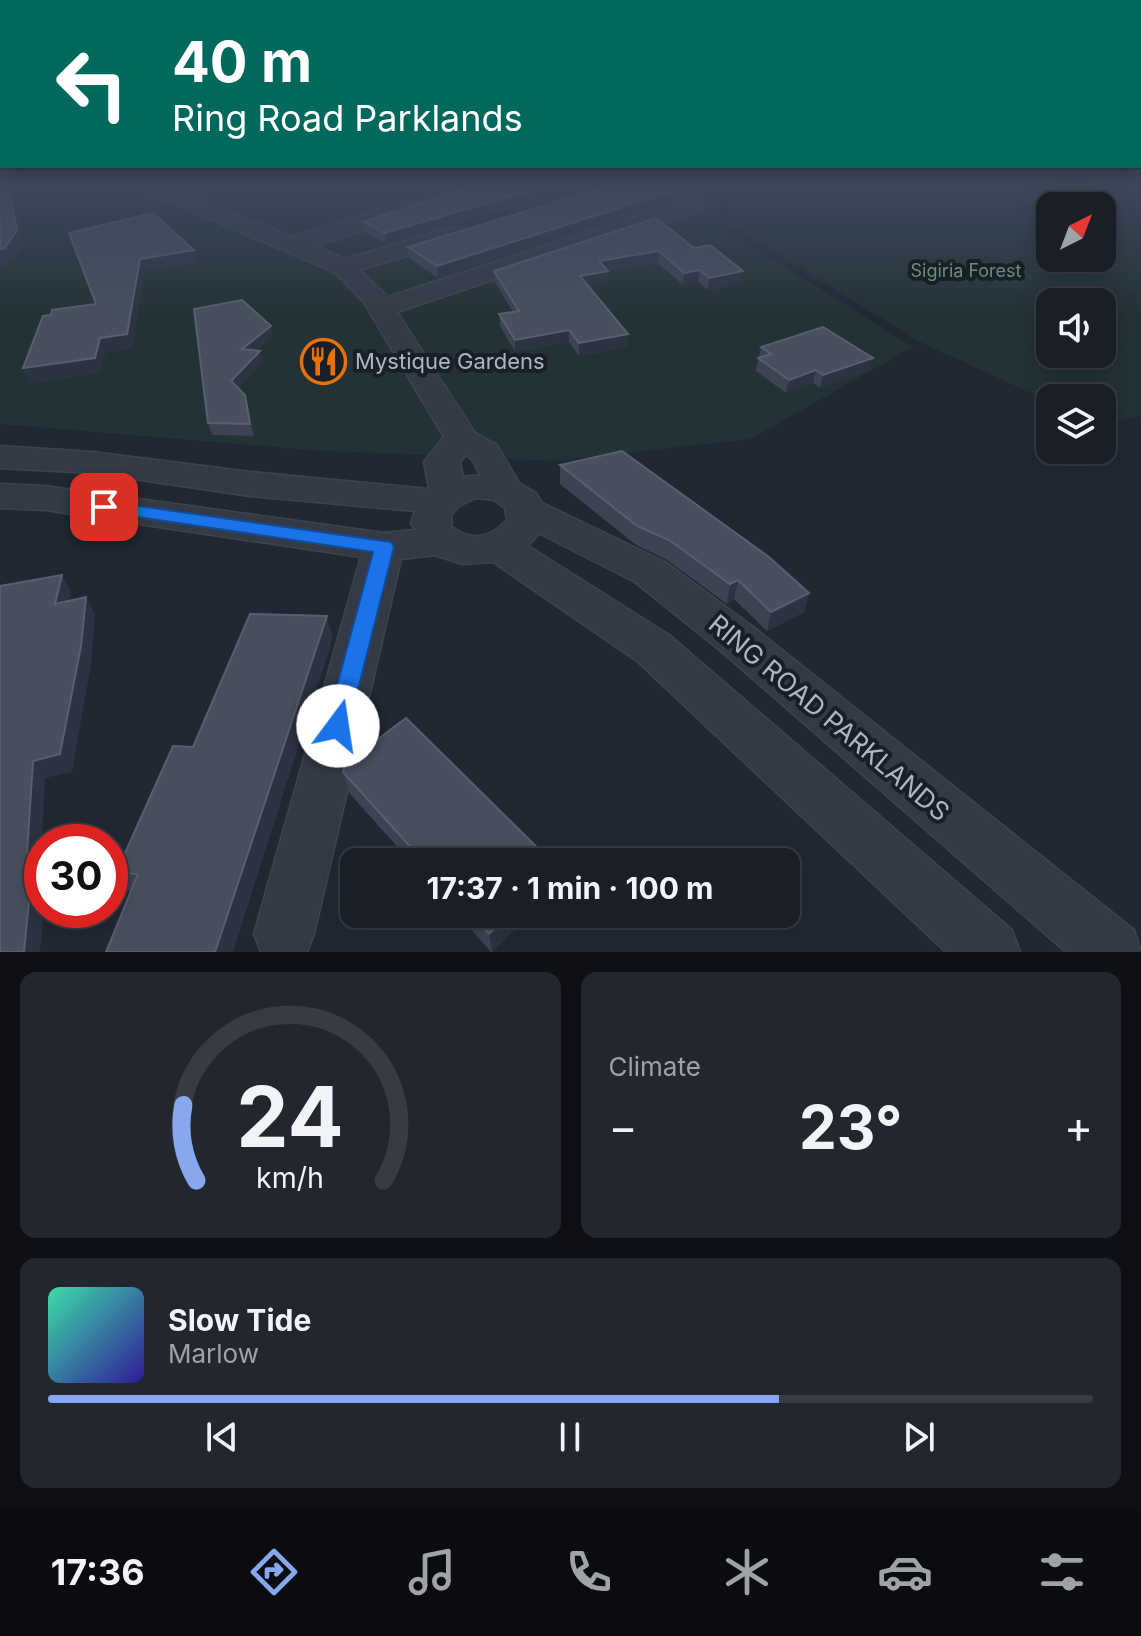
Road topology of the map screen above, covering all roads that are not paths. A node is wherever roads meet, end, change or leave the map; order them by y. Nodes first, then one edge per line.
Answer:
1 (258, 230) edge
2 (336, 230) edge
3 (466, 230) edge
4 (616, 230) edge
5 (293, 245) junction
6 (343, 267) junction
7 (382, 308) junction
8 (463, 440) junction
9 (0, 457) edge
10 (0, 496) edge
11 (443, 499) junction
12 (510, 516) junction
13 (441, 541) junction
14 (384, 547) junction
15 (284, 934) dead end
16 (990, 952) edge
17 (1112, 952) edge

1 - 5 street
2 - 5 street
3 - 6 street
4 - 7 street
5 - 6 street
6 - 7 street
7 - 8 street
8 - 11 street
8 - 12 street
9 - 11 street
10 - 14 street
11 - 12 street
11 - 13 street
12 - 13 street
12 - 16 street
12 - 17 street, RING ROAD PARKLANDS
13 - 14 street
14 - 15 street

